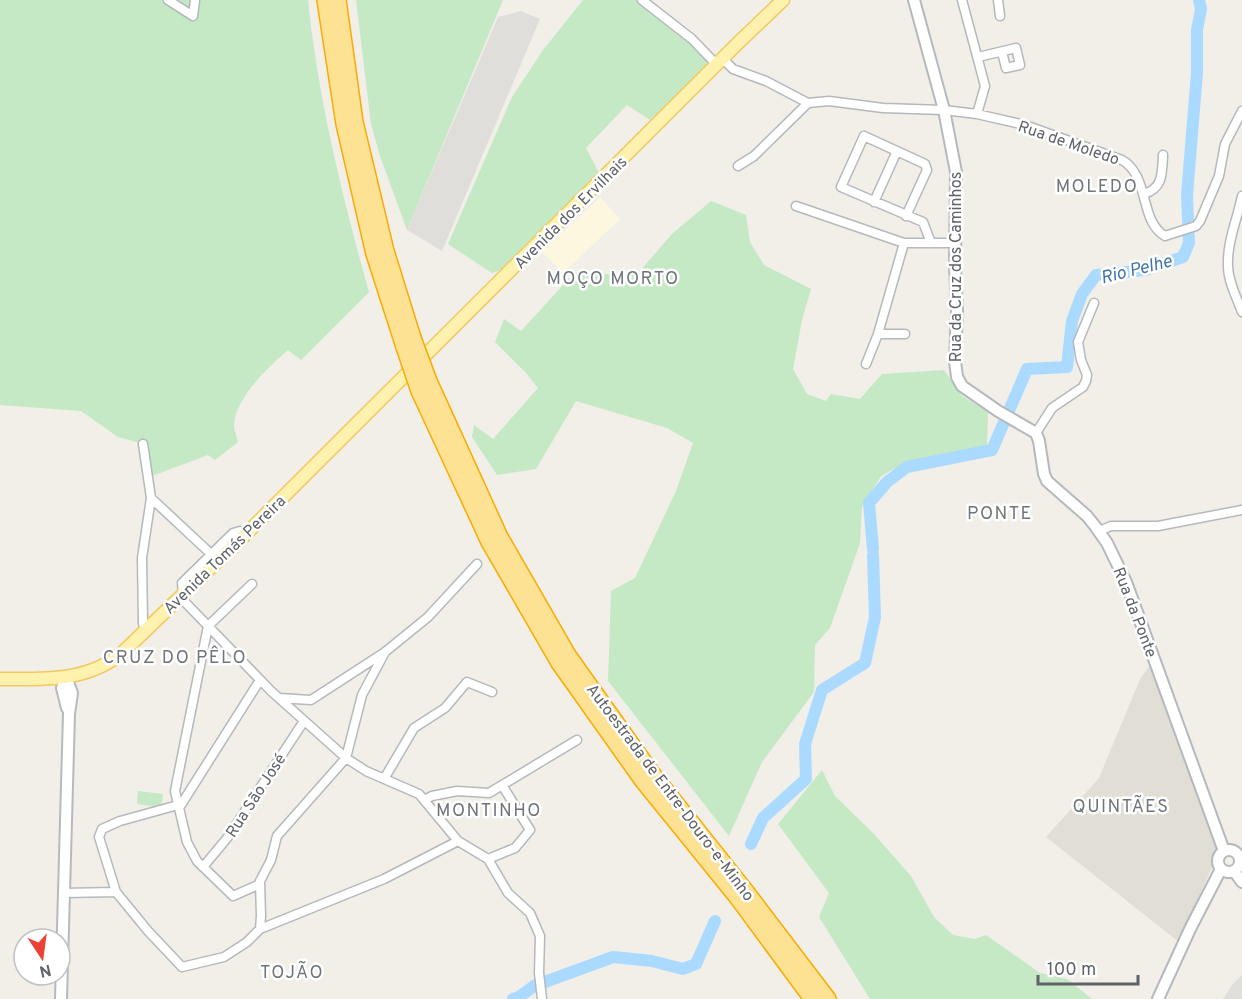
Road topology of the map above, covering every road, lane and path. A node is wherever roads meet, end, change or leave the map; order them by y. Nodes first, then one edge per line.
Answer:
1 (168, 0) edge
2 (195, 0) edge
3 (325, 0) edge
4 (338, 0) edge
5 (642, 0) edge
6 (783, 0) edge
7 (914, 0) edge
8 (962, 0) edge
9 (998, 0) edge
10 (1000, 16) dead end
11 (1002, 52) dead end
12 (978, 57) junction
13 (720, 62) junction
14 (808, 103) junction
15 (944, 110) junction
16 (1242, 111) edge
17 (977, 114) junction
18 (897, 152) junction
19 (1163, 156) dead end
20 (738, 166) dead end
21 (1144, 194) junction
22 (1242, 196) edge
23 (874, 202) junction
24 (796, 206) dead end
25 (906, 216) junction
26 (904, 243) junction
27 (931, 243) junction
28 (955, 243) junction
29 (1094, 303) dead end
30 (1242, 312) edge
31 (878, 334) junction
32 (905, 334) dead end
33 (408, 342) junction
34 (416, 364) joint
35 (866, 364) dead end
36 (424, 386) junction
37 (1036, 433) junction
38 (143, 444) dead end
39 (151, 498) junction
40 (1242, 510) edge
41 (1098, 531) junction
42 (246, 534) junction
43 (211, 554) junction
44 (477, 564) dead end
45 (252, 584) dead end
46 (181, 595) junction
47 (208, 626) junction
48 (148, 628) junction
49 (385, 652) junction
50 (97, 669) junction
51 (66, 677) junction
52 (0, 679) edge
53 (43, 679) junction
54 (260, 680) junction
55 (492, 692) dead end
56 (68, 695) junction
57 (278, 698) junction
58 (304, 721) junction
59 (577, 740) dead end
60 (346, 758) junction
61 (384, 779) junction
62 (502, 785) junction
63 (424, 800) junction
64 (179, 807) junction
65 (458, 841) junction
66 (1224, 851) junction
67 (488, 859) junction
68 (1241, 860) edge
69 (203, 867) junction
70 (1221, 869) junction
71 (1234, 872) junction
72 (260, 881) junction
73 (1242, 882) edge
74 (116, 892) junction
75 (64, 893) junction
76 (260, 929) junction
77 (541, 994) edge
78 (61, 999) edge
79 (812, 999) edge
80 (828, 999) edge
81 (1158, 999) edge

1 - 2 street
3 - 33 highway, Autoestrada de Entre-Douro-e-Minho
4 - 33 highway, Autoestrada de Entre-Douro-e-Minho
5 - 13 street
6 - 13 main road, Avenida dos Ervilhais
7 - 15 street, Rua da Cruz dos Caminhos
8 - 12 street
9 - 10 street
11 - 12 street
12 - 17 street
13 - 14 street
13 - 34 main road, Avenida dos Ervilhais
14 - 15 street, Rua de Moledo
14 - 20 street
15 - 17 street, Rua de Moledo
15 - 28 street, Rua da Cruz dos Caminhos
16 - 21 street, Rua de Moledo
17 - 21 street, Rua de Moledo
18 - 23 street
18 - 23 street
18 - 25 street
19 - 21 street
22 - 30 street
23 - 25 street
24 - 26 street
25 - 27 street
26 - 27 street
26 - 31 street
27 - 28 street
28 - 37 street, Rua da Cruz dos Caminhos
29 - 37 street
31 - 32 street
31 - 35 street
33 - 36 highway, Autoestrada de Entre-Douro-e-Minho, bridge
34 - 42 main road, Avenida Tomás Pereira
36 - 79 highway, Autoestrada de Entre-Douro-e-Minho
36 - 80 highway, Autoestrada de Entre-Douro-e-Minho
37 - 41 street, Rua da Ponte
38 - 39 street
39 - 43 street
39 - 48 street
40 - 41 street
41 - 66 street, Rua da Ponte
42 - 43 street
42 - 46 main road, Avenida Tomás Pereira
43 - 46 street
44 - 49 street
45 - 47 street
46 - 47 street
46 - 48 main road, Avenida Tomás Pereira
47 - 54 street
47 - 64 street
48 - 50 main road, Avenida Tomás Pereira
49 - 57 street
49 - 60 street
50 - 51 main road, Avenida Tomás Pereira
50 - 56 street
51 - 53 main road, Avenida Tomás Pereira
51 - 56 street
52 - 53 main road, Avenida Tomás Pereira
53 - 56 street
54 - 57 street
54 - 64 street
55 - 61 street
56 - 75 street
57 - 58 street
58 - 60 street
58 - 69 street, Rua São José
59 - 62 street
60 - 61 street
60 - 72 street
61 - 63 street
62 - 63 street
62 - 67 street
63 - 65 street
64 - 69 street
64 - 74 street
65 - 67 street
65 - 76 street
66 - 68 street
66 - 70 street
67 - 77 street
68 - 71 street
69 - 72 street
70 - 71 street
70 - 81 street
71 - 73 street
72 - 76 street
74 - 75 street
74 - 76 street
75 - 78 street

